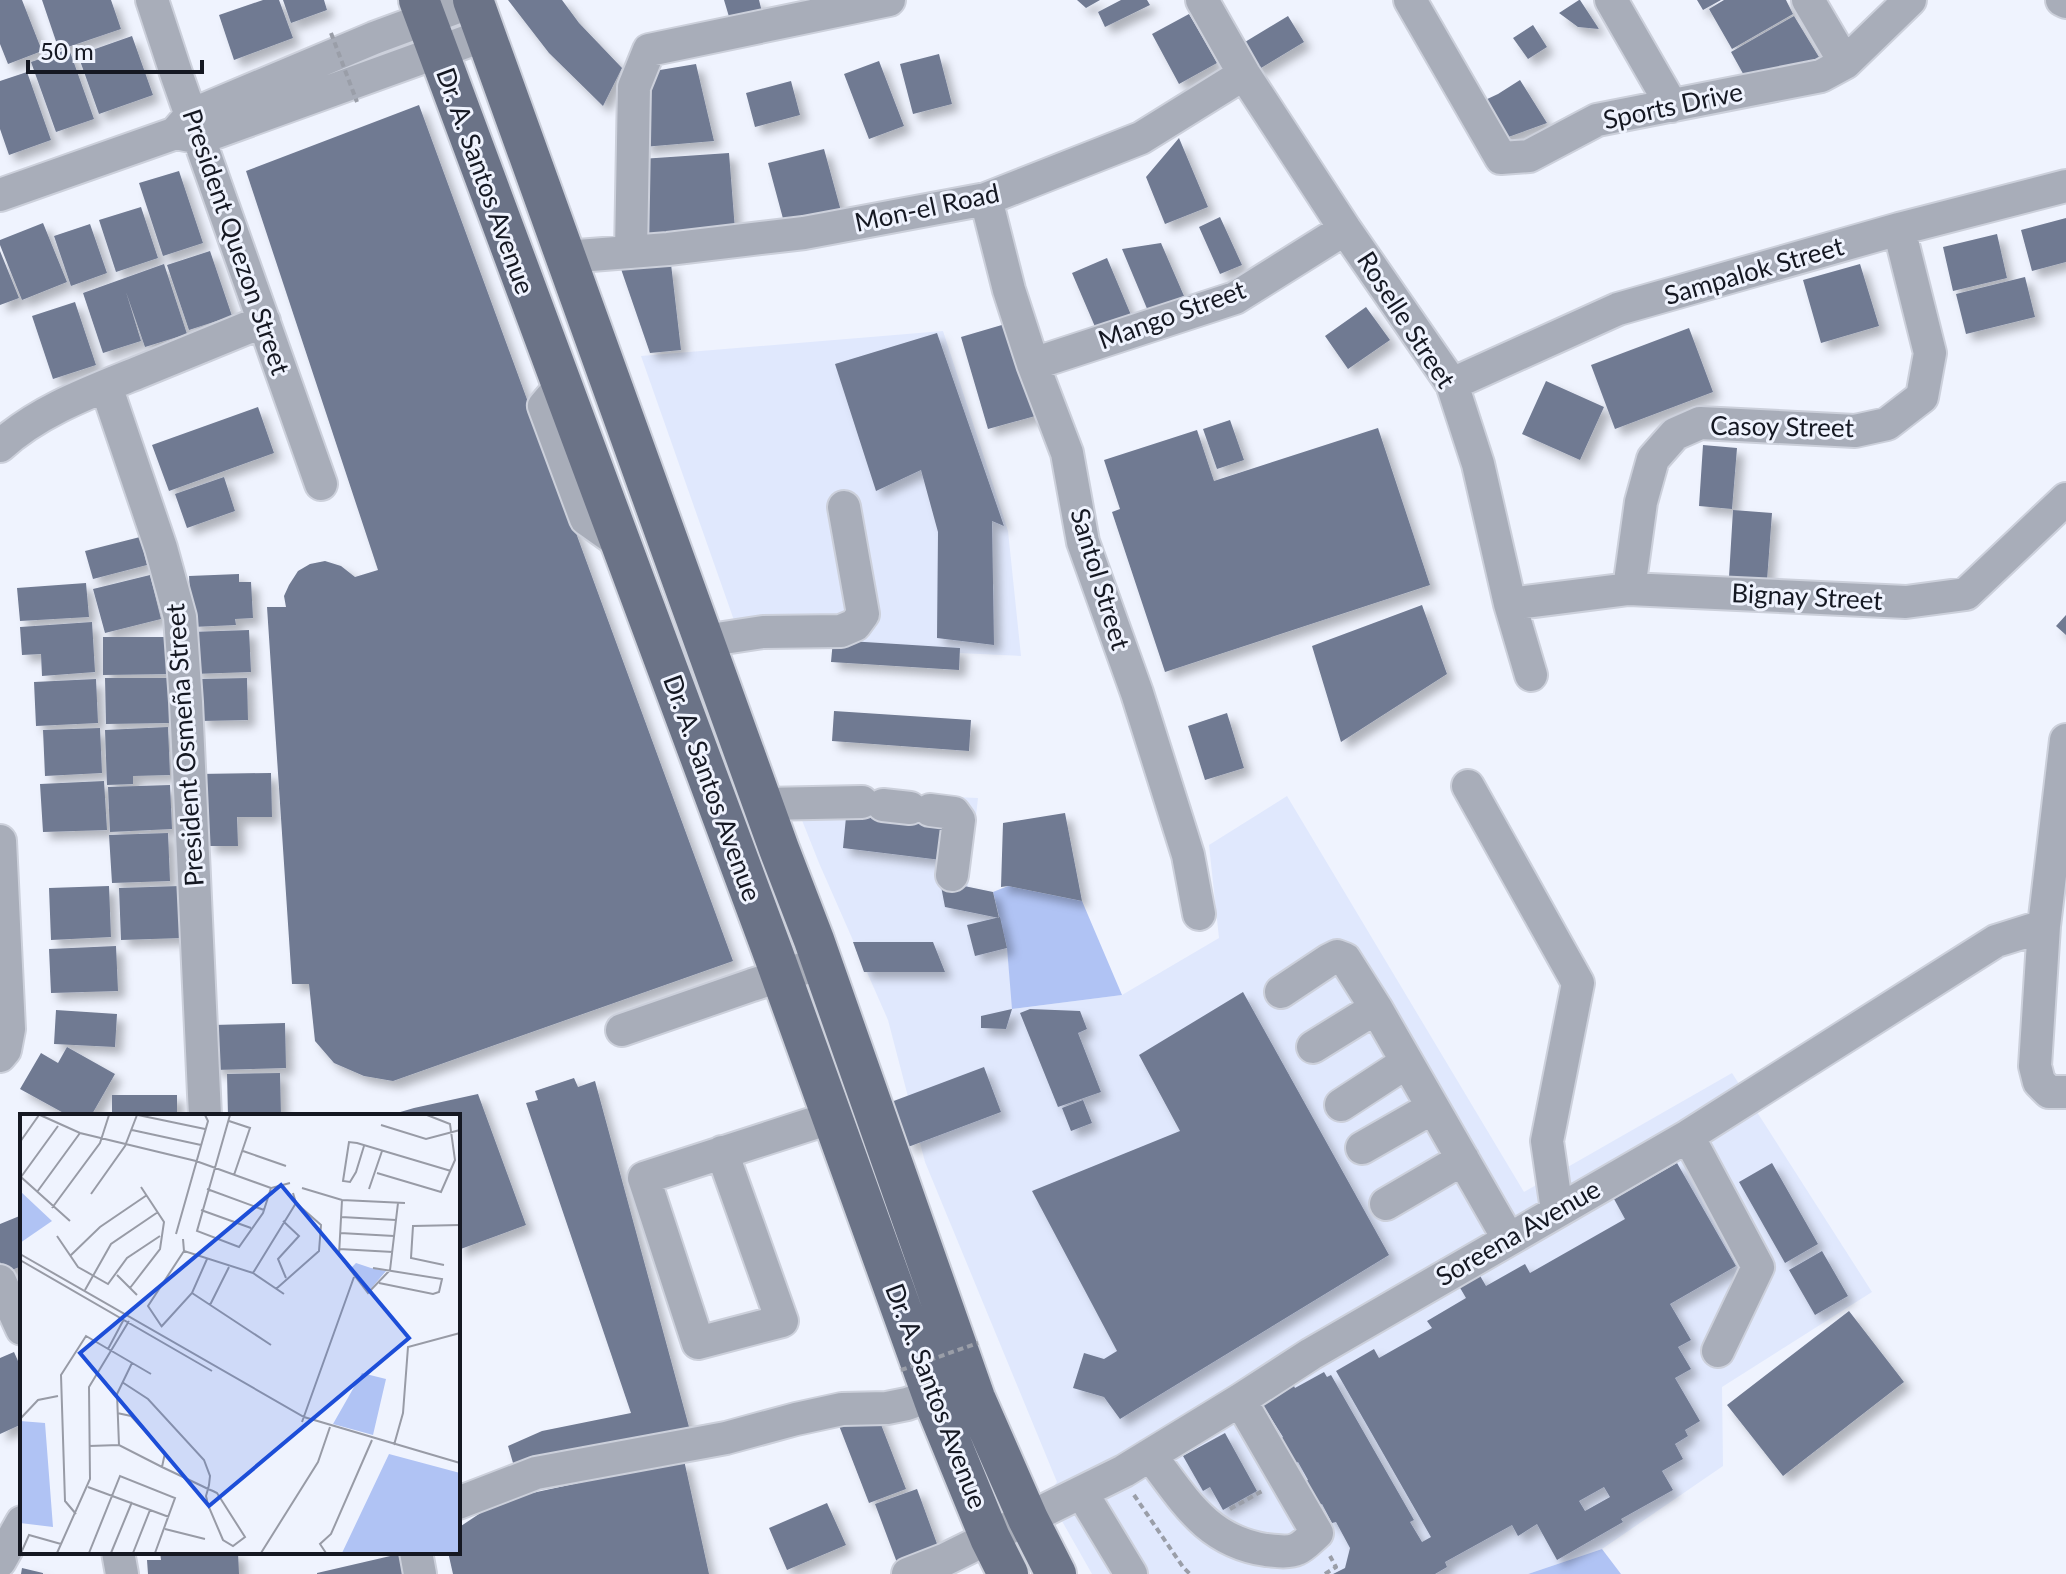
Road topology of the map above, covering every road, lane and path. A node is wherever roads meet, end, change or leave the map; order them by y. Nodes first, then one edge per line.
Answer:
1 (152, 0) edge
2 (889, 0) edge
3 (1202, 0) edge
4 (1410, 0) edge
5 (1611, 0) edge
6 (1808, 0) edge
7 (1910, 0) edge
8 (477, 12) edge
9 (427, 24) edge
10 (331, 33) dead end
11 (1845, 63) junction
12 (1244, 74) junction
13 (357, 102) dead end
14 (1672, 106) junction
15 (189, 129) junction
16 (2066, 186) edge
17 (0, 195) edge
18 (986, 199) junction
19 (1345, 229) junction
20 (1899, 229) junction
21 (631, 252) junction
22 (565, 257) junction
23 (264, 321) junction
24 (1033, 364) junction
25 (1452, 384) junction
26 (106, 386) junction
27 (0, 446) edge
28 (321, 484) dead end
29 (2066, 499) edge
30 (844, 507) dead end
31 (1629, 589) junction
32 (1510, 604) junction
33 (704, 641) junction
34 (1531, 675) dead end
35 (2066, 740) edge
36 (1468, 786) dead end
37 (764, 804) junction
38 (0, 841) edge
39 (952, 875) dead end
40 (1199, 914) dead end
41 (2044, 926) junction
42 (821, 963) junction
43 (780, 975) junction
44 (1281, 992) dead end
45 (1376, 1008) junction
46 (622, 1030) dead end
47 (1313, 1047) dead end
48 (0, 1056) edge
49 (1407, 1062) junction
50 (2066, 1092) edge
51 (1341, 1105) dead end
52 (1432, 1108) junction
53 (205, 1114) edge
54 (833, 1117) junction
55 (1688, 1136) junction
56 (1362, 1148) dead end
57 (722, 1152) junction
58 (1463, 1159) junction
59 (1386, 1204) dead end
60 (1557, 1210) junction
61 (1508, 1238) junction
62 (0, 1281) edge
63 (20, 1325) edge
64 (978, 1343) dead end
65 (1718, 1351) dead end
66 (901, 1370) dead end
67 (932, 1395) junction
68 (1240, 1400) junction
69 (1150, 1455) junction
70 (1119, 1473) junction
71 (1284, 1479) junction
72 (1082, 1493) junction
73 (460, 1502) edge
74 (1028, 1519) junction
75 (20, 1526) edge
76 (1211, 1528) junction
77 (990, 1538) junction
78 (118, 1554) edge
79 (416, 1554) edge
80 (0, 1561) edge
81 (122, 1574) edge
82 (420, 1574) edge
83 (908, 1574) edge
84 (1008, 1574) edge
85 (1056, 1574) edge
86 (1131, 1574) edge
87 (1190, 1574) edge

1 - 15 street, President Quezon Street
2 - 21 street
3 - 12 street, Roselle Street
4 - 14 street, Sports Drive
5 - 14 street
6 - 11 street
7 - 11 street, Sports Drive
8 - 9 street
8 - 22 main road, Dr. A. Santos Avenue
9 - 15 street
9 - 43 main road, Dr. A. Santos Avenue
10 - 13 path, bridge
11 - 14 street, Sports Drive
12 - 18 street, Mon-el Road
12 - 19 street, Roselle Street
15 - 17 street
15 - 23 street, President Quezon Street
16 - 20 street, Sampalok Street
18 - 21 street, Mon-el Road
18 - 24 street, Santol Street
19 - 24 street, Mango Street
19 - 25 street, Roselle Street
20 - 25 street, Sampalok Street
20 - 31 street, Casoy Street
21 - 22 street, Mon-el Road
22 - 33 main road, Dr. A. Santos Avenue
23 - 26 street
23 - 28 street, President Quezon Street
24 - 40 street, Santol Street
25 - 32 street, Roselle Street
26 - 27 street
26 - 53 street, President Osmeña Street
29 - 31 street, Bignay Street
30 - 33 street
31 - 32 street, Bignay Street
32 - 34 street, Roselle Street
33 - 37 main road, Dr. A. Santos Avenue
35 - 41 street
36 - 60 street
37 - 39 street
37 - 42 main road, Dr. A. Santos Avenue
38 - 48 street
41 - 50 street
41 - 55 street, Soreena Avenue
42 - 43 street
42 - 74 main road, Dr. A. Santos Avenue
43 - 46 street
43 - 54 main road, Dr. A. Santos Avenue
44 - 45 street
45 - 47 street
45 - 49 street
49 - 51 street
49 - 52 street
52 - 56 street
52 - 58 street
54 - 57 street
54 - 67 main road, Dr. A. Santos Avenue
55 - 60 street, Soreena Avenue
55 - 65 street
57 - 57 street
58 - 59 street
58 - 61 street
60 - 61 street, Soreena Avenue
61 - 68 street, Soreena Avenue
62 - 63 street
64 - 66 path, bridge
67 - 73 street
67 - 77 main road, Dr. A. Santos Avenue
68 - 69 street, Soreena Avenue
68 - 71 street
69 - 70 street, Soreena Avenue
69 - 76 street
70 - 72 street, Soreena Avenue
70 - 87 path
71 - 76 path
71 - 76 street
72 - 74 street, Soreena Avenue
72 - 86 street
74 - 77 street, Soreena Avenue
74 - 85 main road, Dr. A. Santos Avenue
75 - 80 street
77 - 83 street, Soreena Avenue
77 - 84 main road, Dr. A. Santos Avenue
78 - 81 street
79 - 82 street

